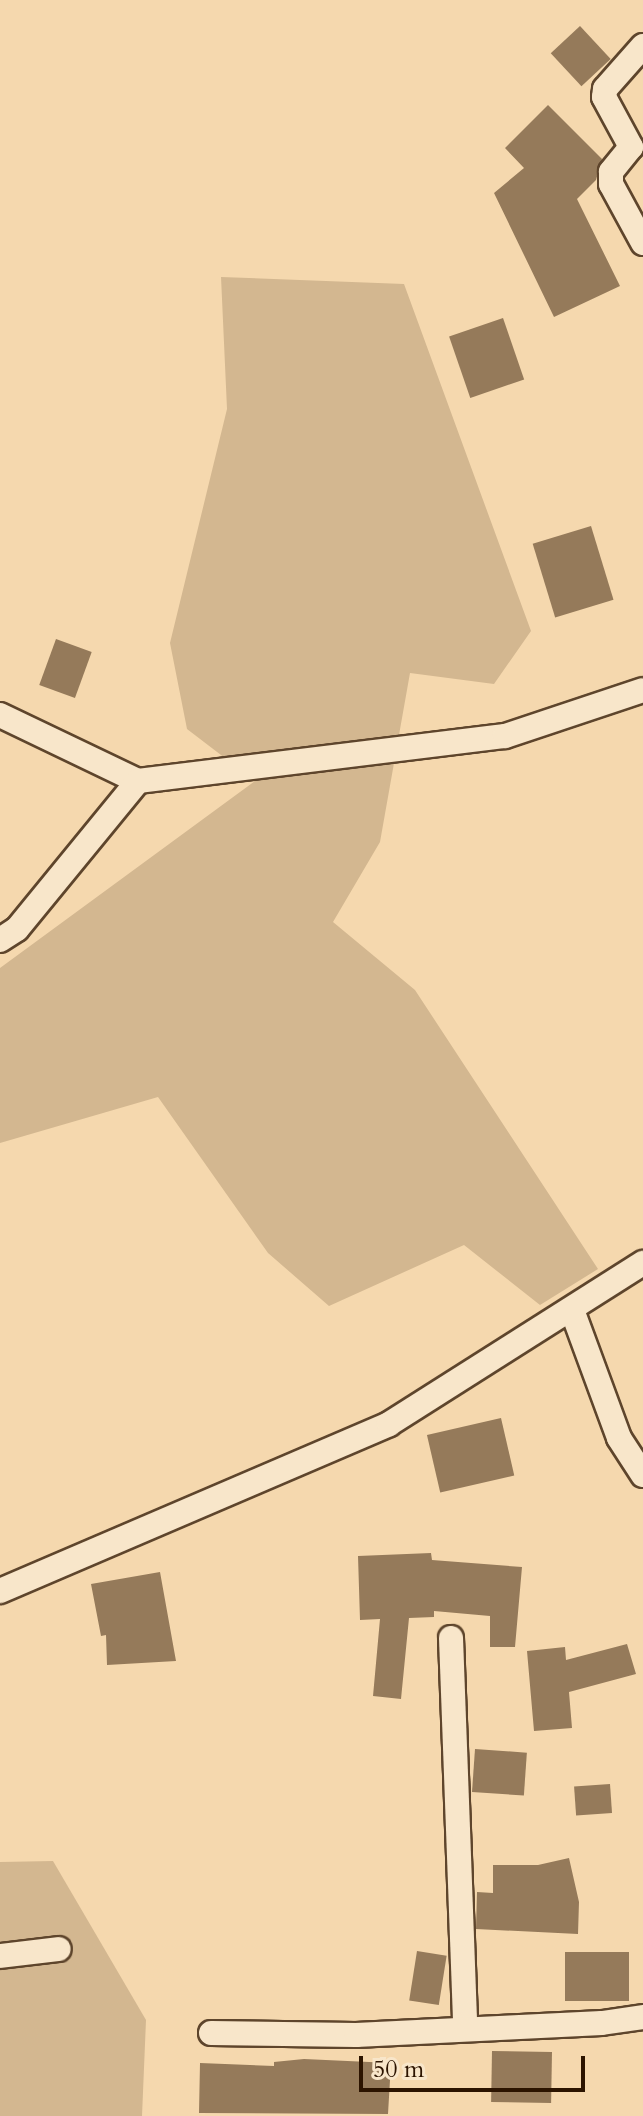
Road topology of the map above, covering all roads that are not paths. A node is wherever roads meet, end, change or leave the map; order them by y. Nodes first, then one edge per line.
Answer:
1 (643, 46) edge
2 (643, 243) edge
3 (643, 690) edge
4 (0, 715) edge
5 (138, 781) junction
6 (0, 940) edge
7 (643, 1263) edge
8 (572, 1310) junction
9 (643, 1475) edge
10 (0, 1591) edge
11 (451, 1638) dead end
12 (59, 1949) dead end
13 (0, 1956) edge
14 (643, 2017) edge
15 (465, 2029) junction
16 (211, 2033) dead end

1 - 2 street
3 - 5 street
4 - 5 street
5 - 6 street
7 - 8 street
8 - 9 street
8 - 10 street
11 - 15 street
12 - 13 street
14 - 15 street
15 - 16 street

